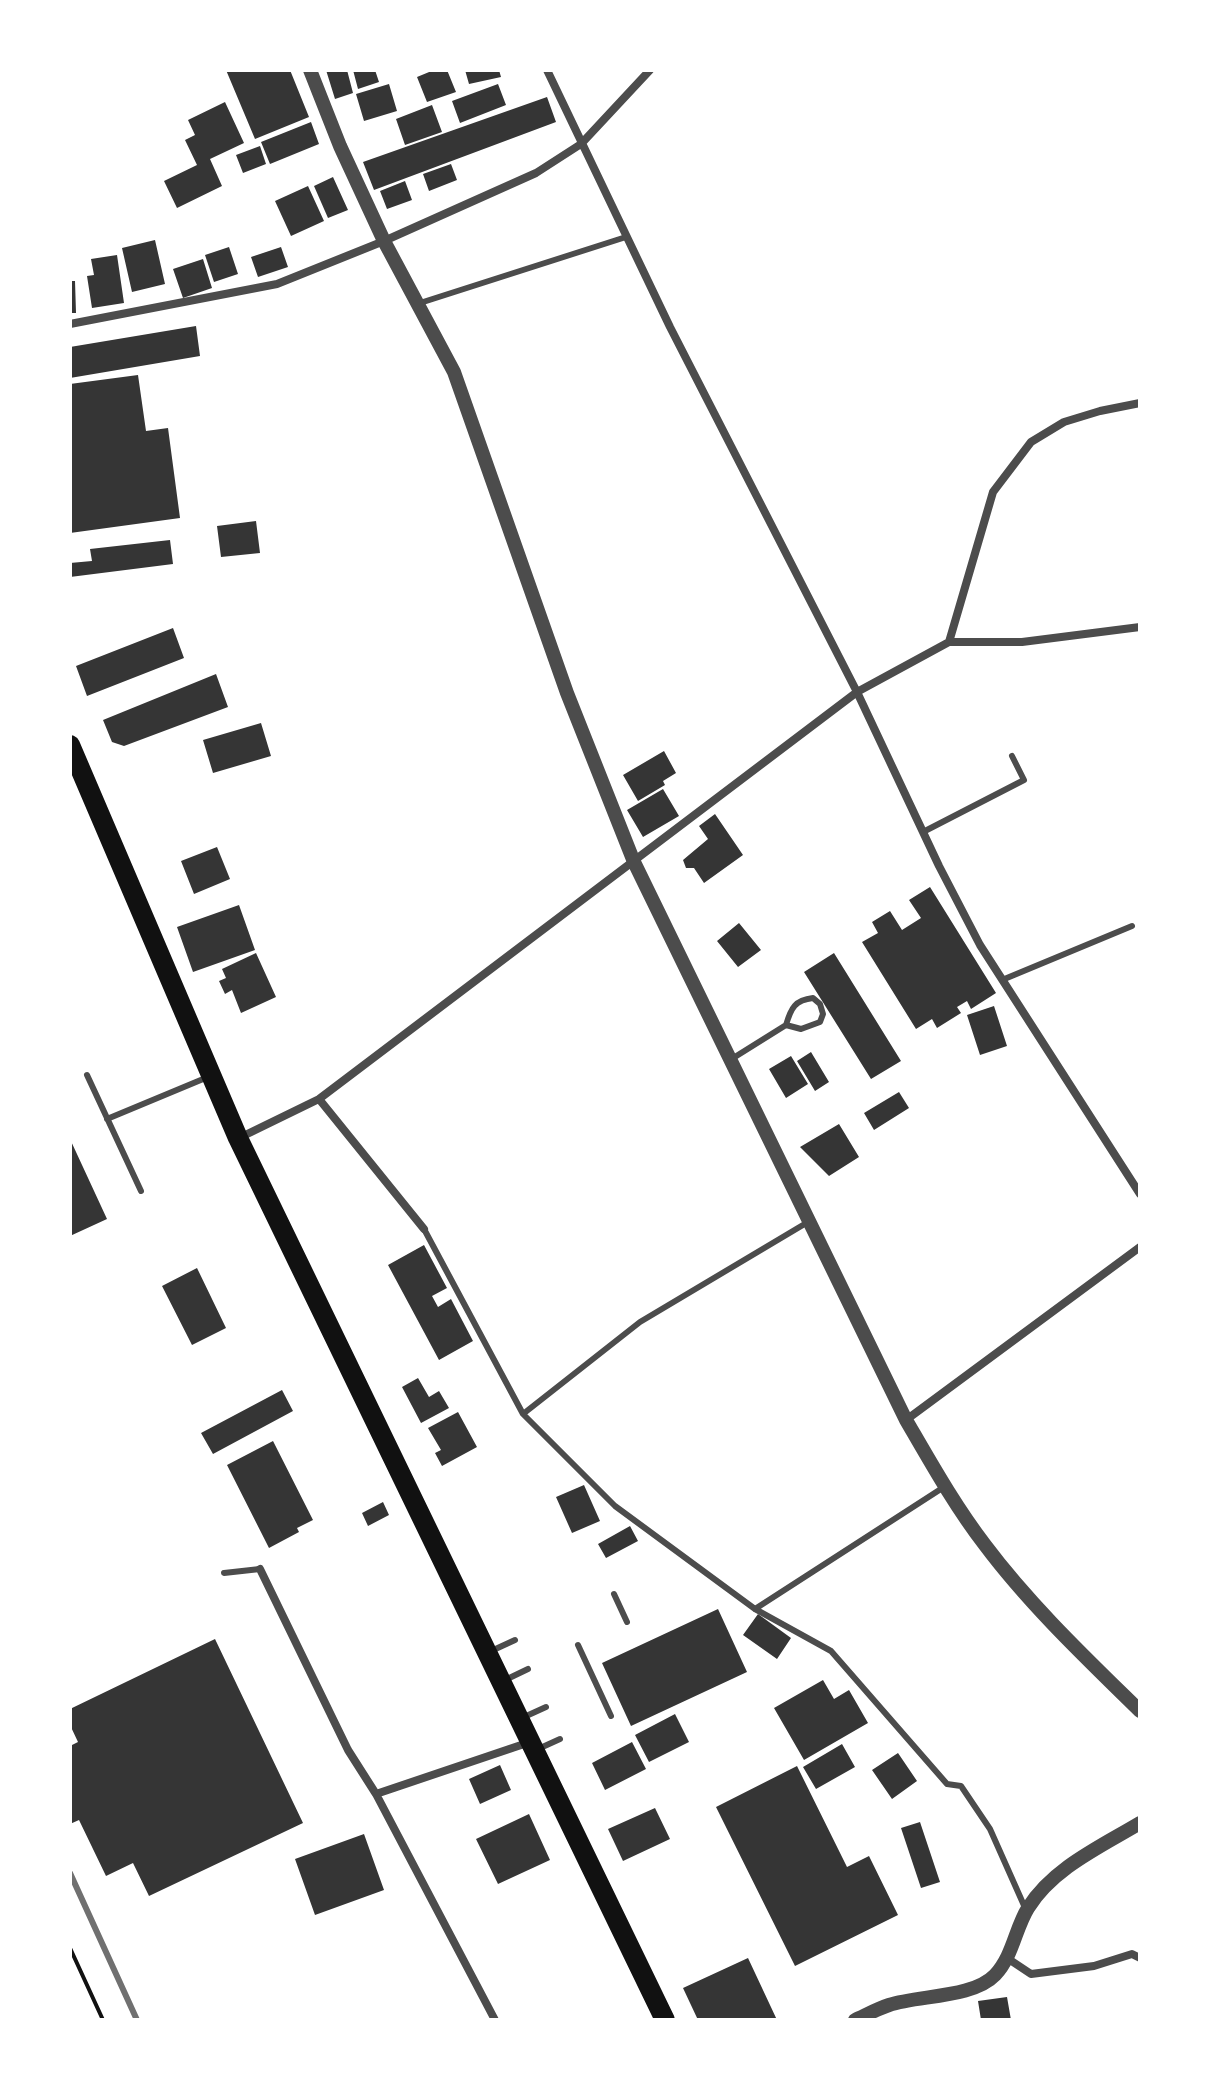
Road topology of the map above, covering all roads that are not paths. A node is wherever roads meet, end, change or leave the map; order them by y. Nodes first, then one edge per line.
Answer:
1 (310, 70) edge
2 (547, 70) edge
3 (650, 70) edge
4 (581, 144) junction
5 (626, 237) junction
6 (384, 241) junction
7 (417, 303) junction
8 (70, 324) edge
9 (1140, 403) edge
10 (1140, 627) edge
11 (949, 642) junction
12 (857, 692) junction
13 (70, 745) edge
14 (1012, 756) dead end
15 (923, 832) junction
16 (634, 862) junction
17 (1132, 926) dead end
18 (1002, 980) junction
19 (786, 1025) junction
20 (730, 1060) junction
21 (87, 1075) dead end
22 (211, 1075) junction
23 (319, 1099) junction
24 (107, 1119) junction
25 (238, 1138) junction
26 (141, 1191) dead end
27 (1140, 1194) edge
28 (808, 1222) junction
29 (424, 1229) joint
30 (1140, 1247) edge
31 (523, 1414) junction
32 (906, 1420) junction
33 (944, 1487) junction
34 (260, 1569) joint
35 (224, 1573) dead end
36 (614, 1594) dead end
37 (755, 1609) junction
38 (627, 1622) dead end
39 (515, 1640) dead end
40 (578, 1645) dead end
41 (488, 1652) junction
42 (528, 1669) dead end
43 (502, 1681) junction
44 (546, 1707) dead end
45 (1140, 1711) edge
46 (611, 1716) dead end
47 (520, 1719) junction
48 (560, 1739) dead end
49 (533, 1746) junction
50 (376, 1794) junction
51 (1140, 1823) edge
52 (1026, 1910) junction
53 (1007, 1958) junction
54 (1140, 1958) edge
55 (495, 2020) edge
56 (665, 2020) edge
57 (855, 2020) edge

1 - 6 street
2 - 4 street
3 - 4 street
4 - 5 street
4 - 6 street
5 - 7 lane
5 - 12 street
6 - 7 street
6 - 8 street
7 - 16 street
9 - 11 street
10 - 11 street
11 - 12 street
12 - 15 street
12 - 16 street
13 - 22 highway
14 - 15 lane
15 - 18 street
16 - 20 street
16 - 23 street
17 - 18 lane
18 - 27 street
19 - 19 lane
19 - 20 lane
20 - 28 street
21 - 24 lane
22 - 24 lane
22 - 25 highway
23 - 25 street
23 - 29 street
24 - 26 lane
25 - 41 highway
28 - 31 lane
28 - 32 street
29 - 31 lane
30 - 32 street
31 - 37 lane
32 - 33 street
33 - 37 lane
33 - 45 street
34 - 35 lane
34 - 50 street
36 - 38 lane
37 - 52 lane
39 - 41 lane
40 - 46 lane
41 - 43 highway
42 - 43 lane
43 - 47 highway
44 - 47 lane
47 - 49 highway
48 - 49 lane
49 - 50 street
49 - 56 highway
50 - 55 street
51 - 52 street
52 - 53 street
53 - 54 street
53 - 57 street

